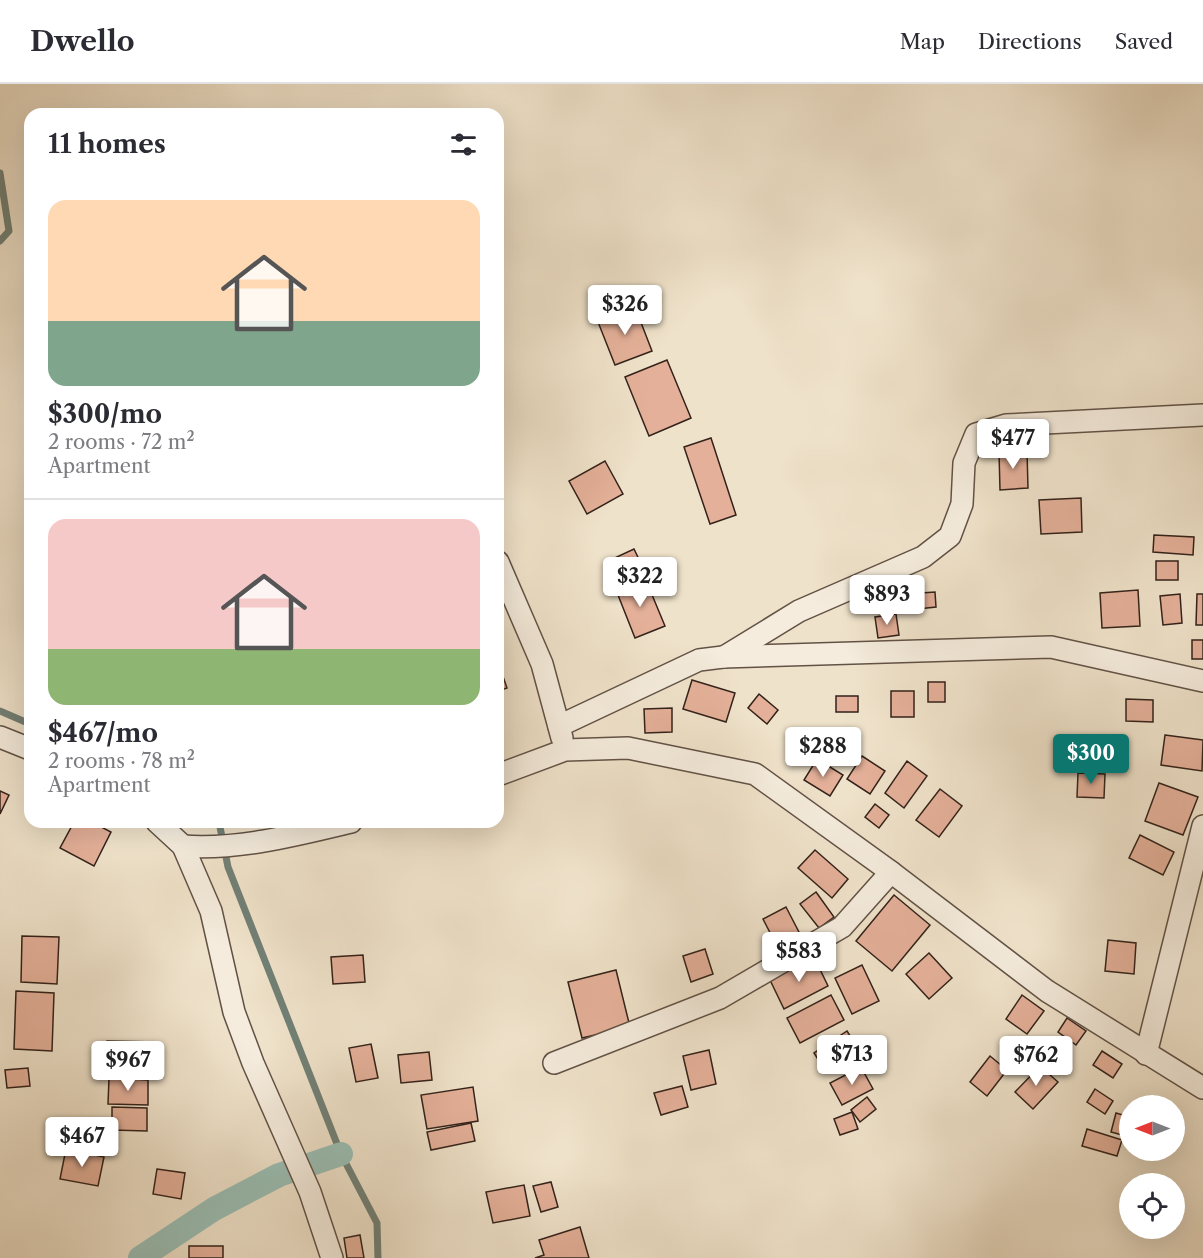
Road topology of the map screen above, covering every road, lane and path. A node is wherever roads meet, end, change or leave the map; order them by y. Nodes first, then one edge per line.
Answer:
1 (1203, 415) edge
2 (504, 576) edge
3 (723, 657) junction
4 (1203, 681) edge
5 (559, 726) junction
6 (0, 737) edge
7 (24, 747) edge
8 (565, 750) junction
9 (504, 773) edge
10 (1203, 826) edge
11 (164, 828) edge
12 (326, 828) edge
13 (183, 846) junction
14 (891, 872) junction
15 (1146, 1054) junction
16 (554, 1063) dead end
17 (1203, 1088) edge
18 (332, 1258) edge

1 - 3 street
2 - 5 street
3 - 4 street
3 - 5 street
5 - 8 street
6 - 7 street
8 - 9 street
8 - 14 street
10 - 15 street
11 - 13 street
12 - 13 street
13 - 18 street
14 - 15 street
14 - 16 street
15 - 17 street

